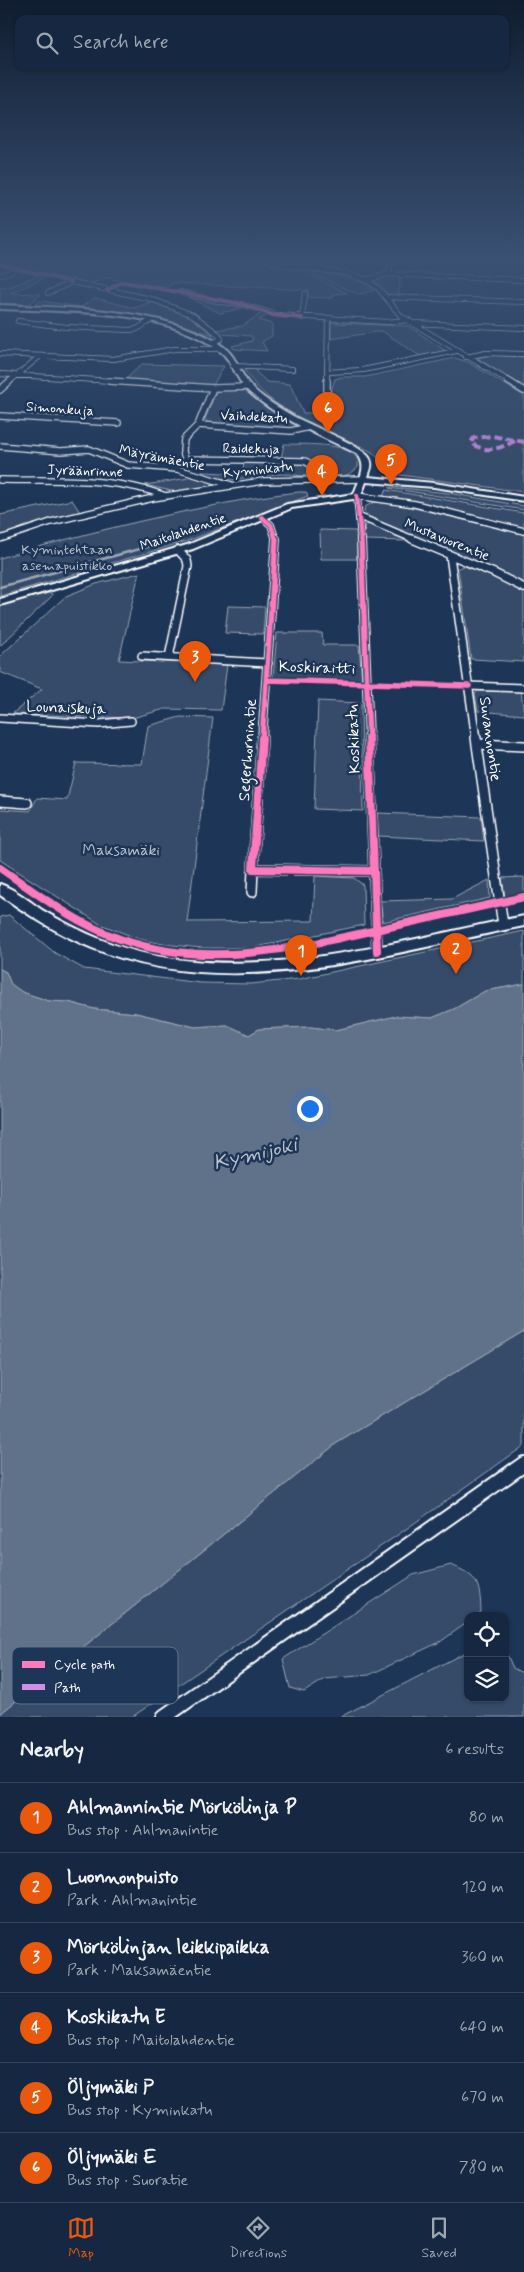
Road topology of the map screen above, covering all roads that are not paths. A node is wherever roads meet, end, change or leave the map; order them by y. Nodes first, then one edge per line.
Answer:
1 (199, 338) edge
2 (328, 338) edge
3 (436, 338) edge
4 (221, 339) joint
5 (210, 343) junction
6 (224, 346) junction
7 (456, 351) junction
8 (0, 354) edge
9 (524, 354) edge
10 (40, 356) junction
11 (466, 356) junction
12 (233, 366) junction
13 (292, 369) dead end
14 (328, 372) junction
15 (0, 374) edge
16 (18, 375) junction
17 (247, 387) junction
18 (214, 388) junction
19 (0, 390) edge
20 (524, 391) edge
21 (327, 397) dead end
22 (0, 416) edge
23 (118, 423) dead end
24 (198, 425) junction
25 (309, 427) junction
26 (0, 446) edge
27 (364, 479) junction
28 (0, 480) edge
29 (313, 480) junction
30 (232, 485) junction
31 (166, 496) junction
32 (357, 496) junction
33 (524, 499) edge
34 (360, 517) junction
35 (262, 518) junction
36 (524, 531) edge
37 (0, 539) edge
38 (178, 550) junction
39 (450, 556) junction
40 (524, 588) edge
41 (0, 602) edge
42 (142, 656) dead end
43 (169, 657) junction
44 (268, 663) junction
45 (469, 686) junction
46 (524, 688) edge
47 (0, 718) edge
48 (130, 721) dead end
49 (477, 744) junction
50 (524, 746) edge
51 (0, 801) edge
52 (27, 803) dead end
53 (253, 869) junction
54 (373, 871) junction
55 (0, 890) edge
56 (252, 892) dead end
57 (524, 921) edge
58 (503, 925) junction
59 (377, 951) junction
60 (524, 1464) edge
61 (164, 1717) edge

1 - 5 street
2 - 14 street
3 - 7 street
4 - 5 street
4 - 6 street
5 - 6 street
6 - 10 street
6 - 12 street
7 - 11 street
7 - 14 street
8 - 10 street
9 - 11 street
10 - 16 street
11 - 20 street
12 - 13 street
12 - 17 street
14 - 21 street
15 - 16 street
16 - 18 street
16 - 19 street
17 - 18 street
17 - 25 street
18 - 24 street
22 - 23 street, Simonkuja
24 - 25 street, Vaihdekatu
24 - 29 street, Raidekuja
25 - 27 street
26 - 30 street, Mäyrämäentie
27 - 29 street, Kyminkatu
27 - 32 street
27 - 33 street, Kyminkatu
28 - 31 street, Jyräänrinne
29 - 30 street, Kyminkatu
30 - 31 street, Kyminkatu
31 - 37 street, Kyminkatu
32 - 34 street, Koskikatu
32 - 35 street, Maitolahdentie
32 - 36 street
34 - 39 street, Mustavuorentie
34 - 54 street, Koskikatu
35 - 38 street, Maitolahdentie
35 - 44 street, Segerhornintie
38 - 41 street, Maitolahdentie
38 - 43 street
39 - 40 street, Mustavuorentie
39 - 45 street, Suvannontie
42 - 43 street
43 - 44 street
44 - 53 street, Segerhornintie
45 - 46 street
45 - 49 street, Suvannontie
47 - 48 street, Lounaiskuja
49 - 50 street
49 - 58 street, Suvannontie
51 - 52 street
53 - 54 street
53 - 56 street, Segerhornintie
54 - 59 street, Koskikatu
55 - 59 street
57 - 58 street
58 - 59 street
60 - 61 street

